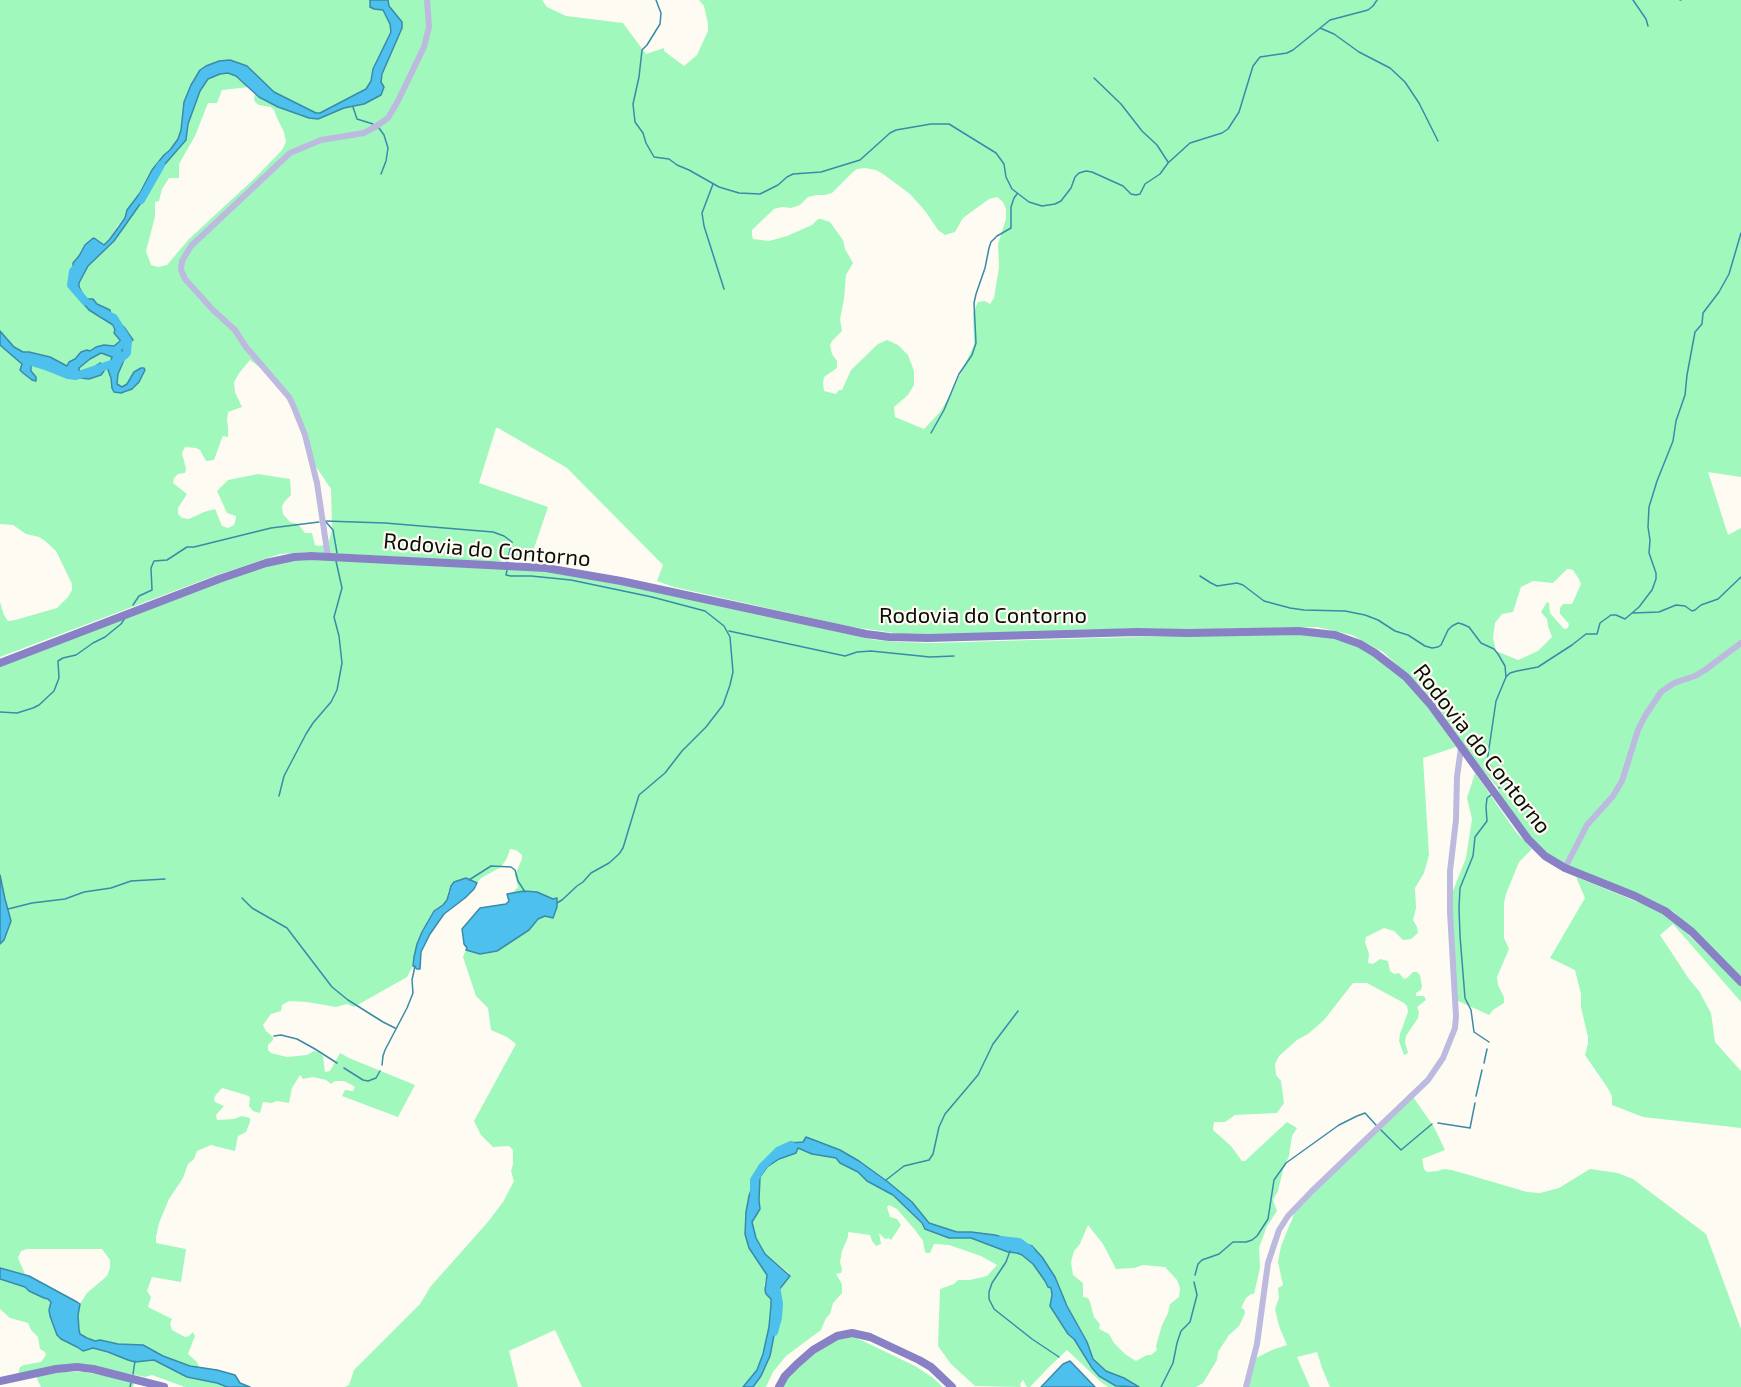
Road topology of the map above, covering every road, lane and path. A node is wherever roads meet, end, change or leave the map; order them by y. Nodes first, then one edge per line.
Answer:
1 (427, 0) edge
2 (328, 557) junction
3 (1741, 643) edge
4 (1, 662) edge
5 (1461, 748) junction
6 (1565, 868) junction
7 (1741, 981) edge
8 (0, 1381) edge
9 (164, 1387) edge
10 (779, 1387) edge
11 (952, 1387) edge
12 (1246, 1387) edge

1 - 2 street
2 - 4 main road, Rodovia do Contorno
2 - 5 main road, Rodovia do Contorno
3 - 6 street
5 - 6 main road, Rodovia do Contorno
5 - 12 street
6 - 7 main road, Rodovia do Contorno
8 - 9 main road
10 - 11 main road

